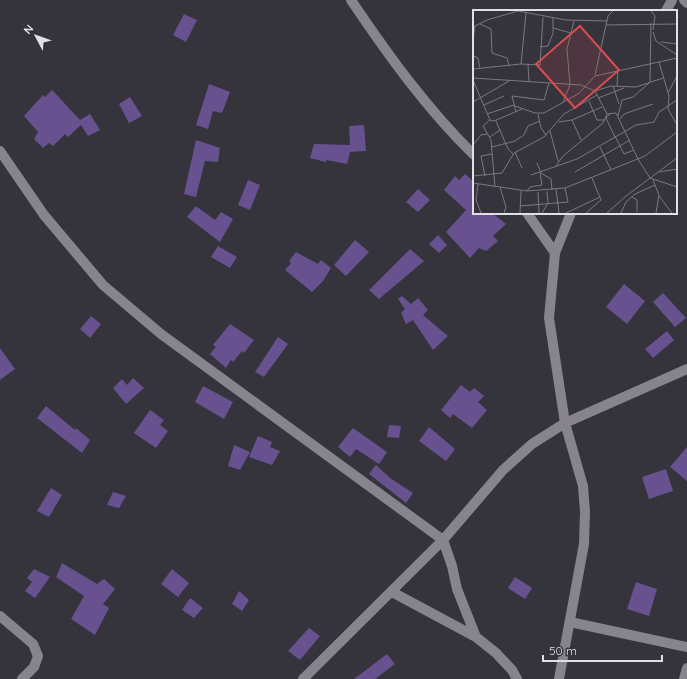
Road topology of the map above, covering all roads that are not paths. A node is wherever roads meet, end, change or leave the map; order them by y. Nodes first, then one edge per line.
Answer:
1 (351, 0) edge
2 (672, 0) edge
3 (684, 0) edge
4 (687, 3) edge
5 (667, 10) edge
6 (0, 151) edge
7 (473, 154) edge
8 (528, 214) edge
9 (571, 214) edge
10 (555, 253) junction
11 (687, 369) edge
12 (565, 422) junction
13 (443, 540) junction
14 (392, 592) junction
15 (0, 616) edge
16 (570, 622) junction
17 (476, 637) junction
18 (687, 647) edge
19 (687, 668) edge
20 (22, 679) edge
21 (303, 679) edge
22 (517, 679) edge
23 (559, 679) edge
24 (684, 679) edge

1 - 7 street
2 - 5 street
3 - 4 street
6 - 13 street
8 - 10 street
9 - 10 street
10 - 12 street
11 - 12 street
12 - 13 street
12 - 16 street
13 - 14 street
13 - 17 street
14 - 17 street
14 - 21 street
15 - 20 street
16 - 18 street
16 - 23 street
17 - 22 street
19 - 24 street

